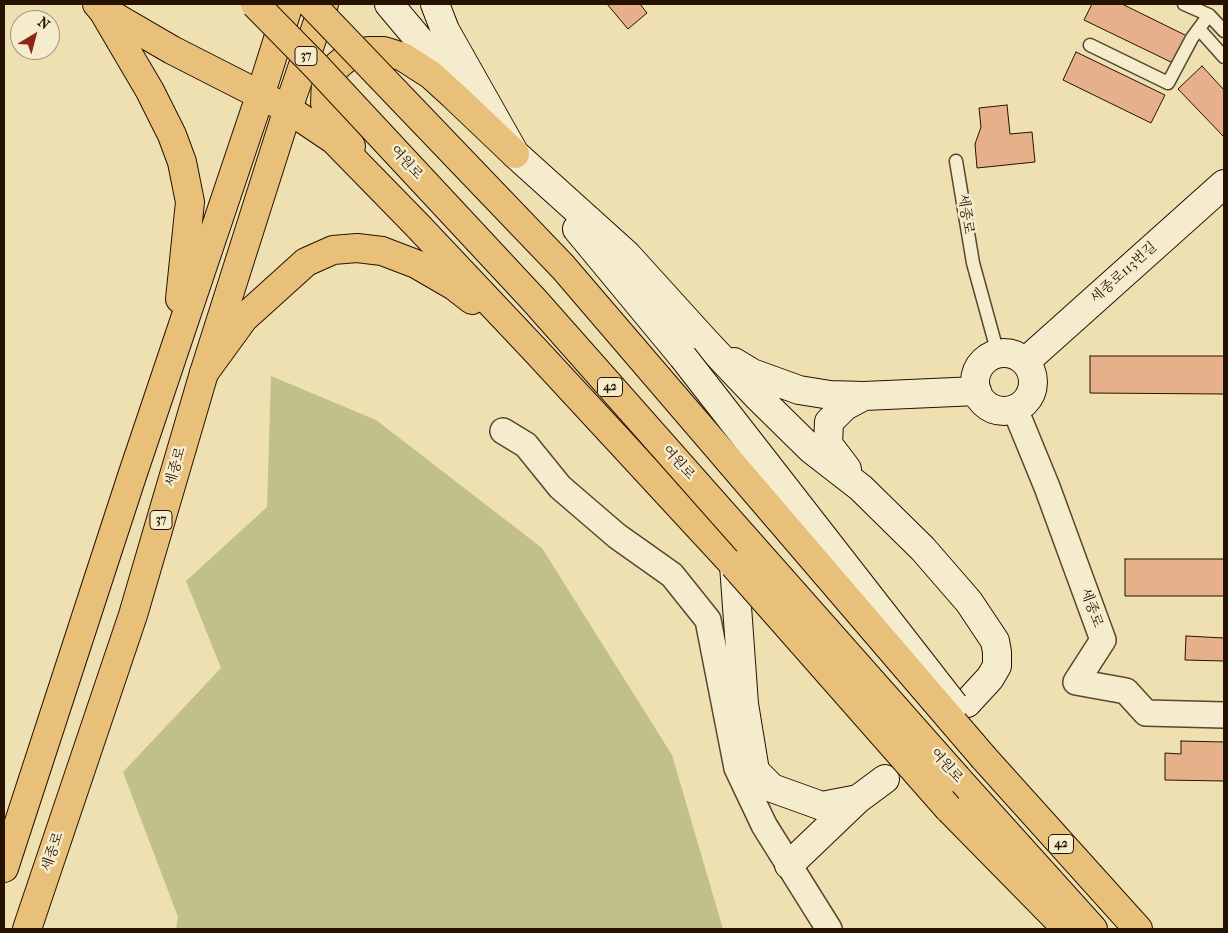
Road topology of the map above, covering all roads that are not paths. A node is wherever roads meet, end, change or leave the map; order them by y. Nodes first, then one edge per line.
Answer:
1 (255, 4) edge
2 (289, 4) edge
3 (311, 4) edge
4 (324, 4) edge
5 (389, 4) edge
6 (435, 4) edge
7 (1184, 4) edge
8 (100, 7) edge
9 (1209, 15) junction
10 (1199, 29) junction
11 (1224, 30) edge
12 (1090, 45) dead end
13 (1224, 57) edge
14 (260, 96) junction
15 (288, 109) junction
16 (515, 154) junction
17 (956, 161) dead end
18 (1224, 184) edge
19 (418, 226) junction
20 (708, 345) junction
21 (175, 348) junction
22 (536, 351) junction
23 (998, 354) junction
24 (1025, 362) junction
25 (204, 373) junction
26 (977, 391) junction
27 (864, 396) junction
28 (1015, 409) junction
29 (503, 431) dead end
30 (861, 488) junction
31 (734, 566) junction
32 (967, 703) dead end
33 (1224, 715) edge
34 (984, 758) junction
35 (755, 771) junction
36 (886, 779) dead end
37 (858, 799) junction
38 (764, 825) junction
39 (789, 865) junction
40 (4, 868) edge
41 (27, 929) edge
42 (829, 929) edge
43 (1067, 929) edge
44 (1093, 929) edge
45 (1138, 929) edge

1 - 44 main road, 여원로 / 42, bridge
2 - 14 main road
3 - 34 main road, 42, bridge
4 - 15 main road, 세종로 / 37
5 - 16 street
6 - 16 street
7 - 9 lane
8 - 14 main road
8 - 21 main road
9 - 10 lane
9 - 11 lane
10 - 12 lane
10 - 13 lane
14 - 15 main road
14 - 21 main road
15 - 19 main road
15 - 25 main road, 세종로 / 37
16 - 19 main road
16 - 20 street
16 - 34 street, bridge
17 - 23 lane, 세종로
18 - 24 street, 세종로113번길
19 - 22 main road
20 - 27 street
20 - 30 street
21 - 40 main road
22 - 25 main road
22 - 31 main road
23 - 24 street
23 - 26 street
24 - 28 street
25 - 41 main road, 세종로 / 37
26 - 27 street
26 - 28 street
27 - 30 street
28 - 33 street, 세종로
29 - 38 street
30 - 32 street
31 - 35 street
31 - 43 main road, bridge
34 - 45 main road, 42
35 - 37 street
35 - 38 street
36 - 37 street
37 - 39 street
38 - 39 street
39 - 42 street

